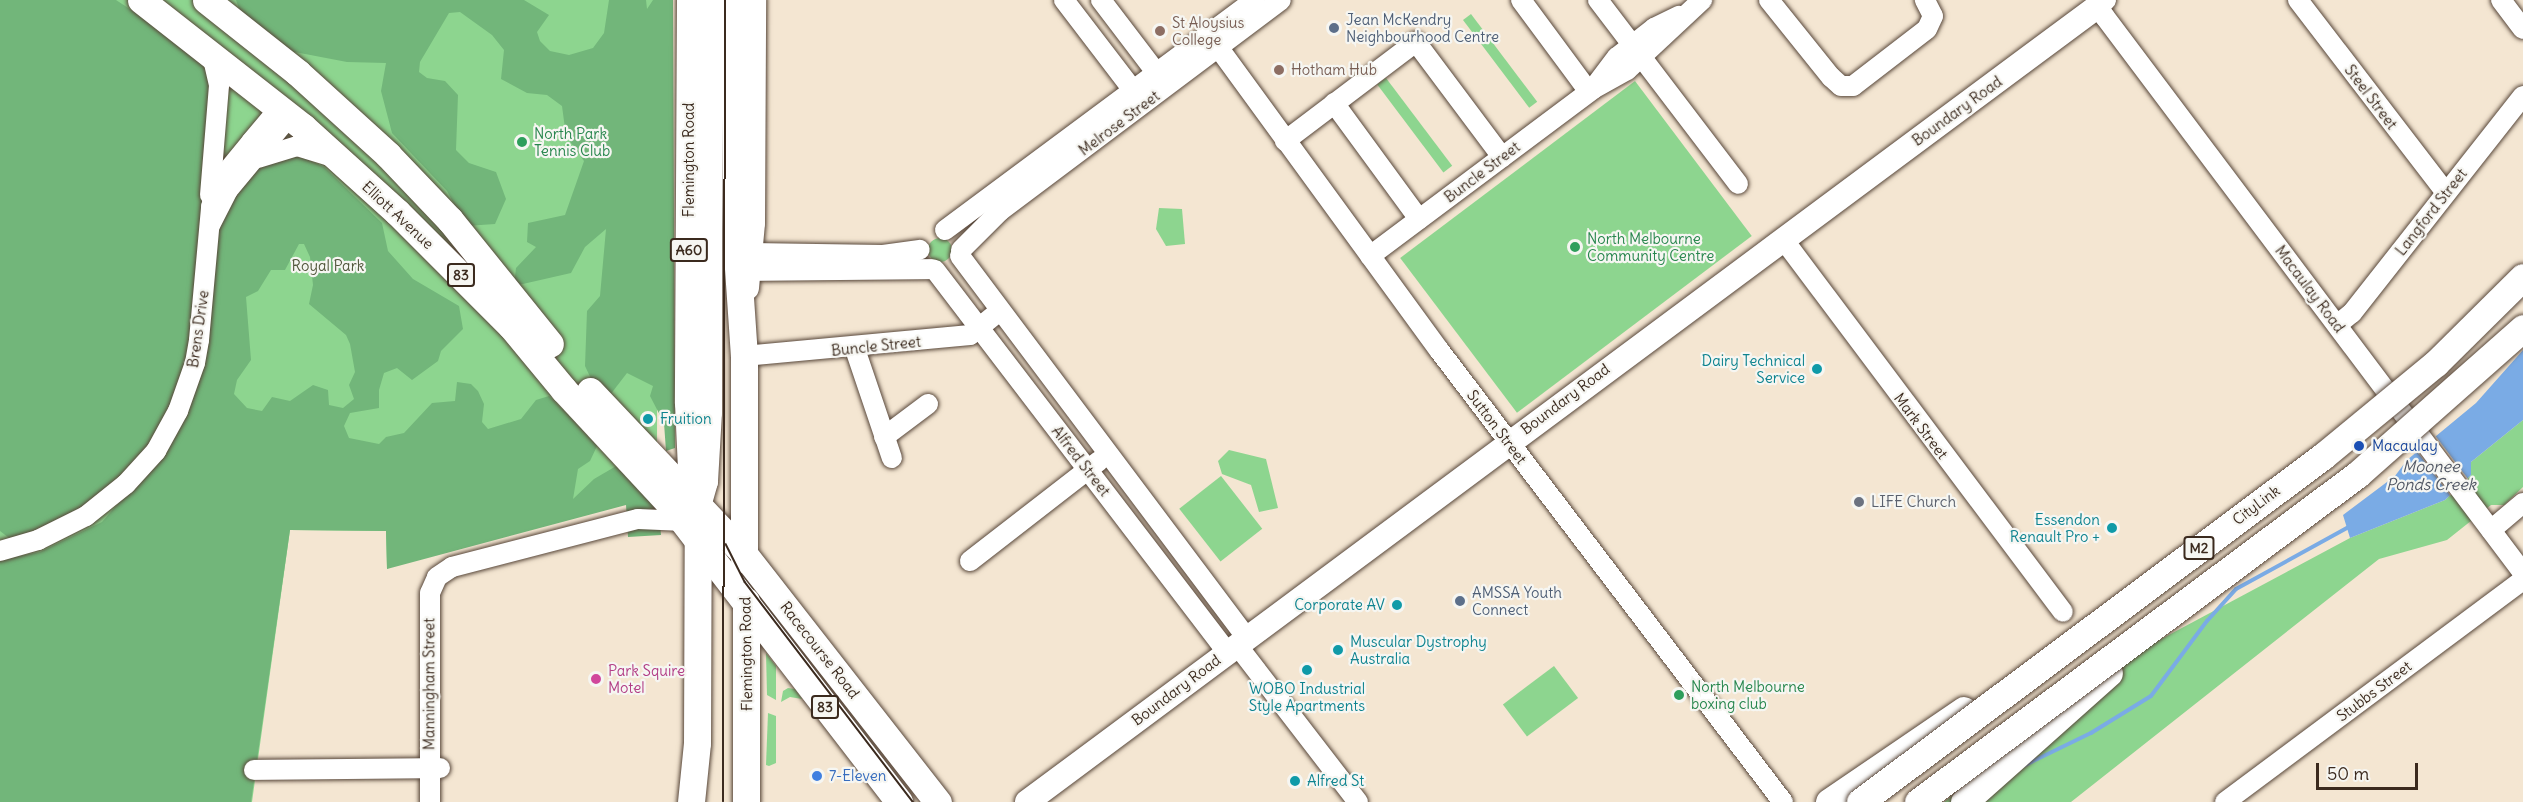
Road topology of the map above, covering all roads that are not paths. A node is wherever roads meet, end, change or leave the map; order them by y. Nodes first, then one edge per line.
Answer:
1 (141, 0) edge
2 (206, 0) edge
3 (689, 0) edge
4 (709, 0) edge
5 (734, 0) edge
6 (754, 0) edge
7 (1064, 0) edge
8 (1101, 0) edge
9 (1255, 0) edge
10 (1281, 0) edge
11 (1521, 0) edge
12 (1598, 0) edge
13 (1702, 0) edge
14 (1769, 0) edge
15 (2298, 0) edge
16 (2501, 0) edge
17 (2100, 1) edge
18 (1929, 8) edge
19 (2523, 28) edge
20 (1218, 47) junction
21 (211, 52) junction
22 (1636, 52) junction
23 (1162, 80) junction
24 (311, 84) junction
25 (1591, 90) junction
26 (2523, 96) edge
27 (1139, 98) junction
28 (1334, 103) junction
29 (285, 112) junction
30 (1285, 141) junction
31 (1502, 157) junction
32 (249, 164) junction
33 (1738, 184) dead end
34 (367, 186) junction
35 (2446, 193) junction
36 (995, 205) junction
37 (1419, 219) junction
38 (210, 222) junction
39 (945, 230) junction
40 (1783, 239) junction
41 (920, 250) junction
42 (961, 253) junction
43 (1370, 256) junction
44 (750, 262) junction
45 (853, 263) junction
46 (934, 269) junction
47 (2523, 277) edge
48 (1000, 311) junction
49 (2337, 325) junction
50 (743, 327) junction
51 (2523, 328) edge
52 (978, 329) junction
53 (855, 349) junction
54 (744, 356) junction
55 (928, 404) dead end
56 (884, 437) junction
57 (1509, 441) junction
58 (1108, 454) junction
59 (892, 458) dead end
60 (1088, 469) junction
61 (2523, 503) edge
62 (694, 515) junction
63 (2491, 530) junction
64 (0, 551) edge
65 (744, 554) junction
66 (970, 561) dead end
67 (2523, 573) edge
68 (2523, 580) edge
69 (2204, 589) junction
70 (746, 603) junction
71 (2062, 612) dead end
72 (2092, 627) junction
73 (1237, 645) junction
74 (434, 768) junction
75 (254, 770) dead end
76 (430, 802) edge
77 (440, 802) edge
78 (692, 802) edge
79 (746, 802) edge
80 (899, 802) edge
81 (938, 802) edge
82 (1027, 802) edge
83 (1358, 802) edge
84 (1783, 802) edge
85 (1829, 802) edge
86 (1860, 802) edge
87 (1918, 802) edge
88 (1964, 802) edge
89 (2225, 802) edge

1 - 21 highway, Elliott Avenue / 83
2 - 24 highway, Elliott Avenue / 83
3 - 62 main road, Flemington Road / A60
4 - 62 highway, Flemington Road / A60
5 - 50 highway, Flemington Road
6 - 44 main road, Flemington Road
7 - 27 street
8 - 23 street
9 - 23 street, Melrose Street
10 - 20 street, Melrose Street
11 - 25 street
12 - 22 street
13 - 22 street, Buncle Street
14 - 18 street
15 - 35 street, Steel Street
16 - 19 street
17 - 40 main road, Boundary Road
17 - 49 street, Macaulay Road
20 - 23 street, Melrose Street
20 - 30 street, Sutton Street
21 - 29 highway, Elliott Avenue / 83
21 - 38 street
22 - 25 street, Buncle Street
22 - 33 street
23 - 27 street, Melrose Street
24 - 29 highway
24 - 62 highway, Elliott Avenue / 83
25 - 31 street, Buncle Street
26 - 35 street, Langford Street
27 - 36 street, Melrose Street
28 - 30 street
28 - 31 street
28 - 37 street
29 - 32 street, Brens Drive
29 - 34 highway, Elliott Avenue / 83
29 - 38 street, Brens Drive
30 - 43 street, Sutton Street
31 - 37 street, Buncle Street
32 - 34 street
32 - 38 street, Brens Drive
34 - 62 highway, Elliott Avenue / 83
35 - 49 street, Langford Street
36 - 39 street, Melrose Street
36 - 42 street, Melrose Street
37 - 43 street, Buncle Street
38 - 64 street, Brens Drive
39 - 41 street
39 - 42 street
40 - 57 main road, Boundary Road
40 - 71 street, Mark Street
41 - 45 street
41 - 46 street
42 - 46 street
42 - 48 street, Alfred Street
43 - 57 street, Sutton Street
44 - 45 street
44 - 50 main road, Flemington Road
45 - 46 street
46 - 52 street, Alfred Street
47 - 72 highway, CityLink / M2, bridge
48 - 52 street, Buncle Street
48 - 58 street, Alfred Street
49 - 63 street, Macaulay Road
50 - 54 highway, Flemington Road
51 - 69 highway, M2, bridge
52 - 53 street, Buncle Street
52 - 60 street, Alfred Street
53 - 54 street, Buncle Street
53 - 56 street
54 - 65 highway, Flemington Road
55 - 56 street
56 - 59 street
57 - 73 main road, Boundary Road
57 - 84 street, Sutton Street
58 - 60 street
58 - 73 street, Alfred Street
60 - 66 street
60 - 73 street, Alfred Street
61 - 63 street
62 - 65 highway, Racecourse Road / 83
62 - 70 highway, Racecourse Road / 83
62 - 74 street, Manningham Street
62 - 78 highway, Flemington Road / A60
63 - 67 street, Macaulay Road
65 - 70 highway, Flemington Road
65 - 81 highway, Racecourse Road / 83
68 - 89 street, Stubbs Street
69 - 87 highway, M2, bridge
69 - 88 highway, bridge
70 - 79 highway, Flemington Road
70 - 80 highway, Racecourse Road / 83
72 - 85 highway, bridge
72 - 86 highway, CityLink / M2, bridge
73 - 82 main road, Boundary Road
73 - 83 street, Alfred Street
74 - 75 street
74 - 76 street, Manningham Street
74 - 77 street, Manningham Street

